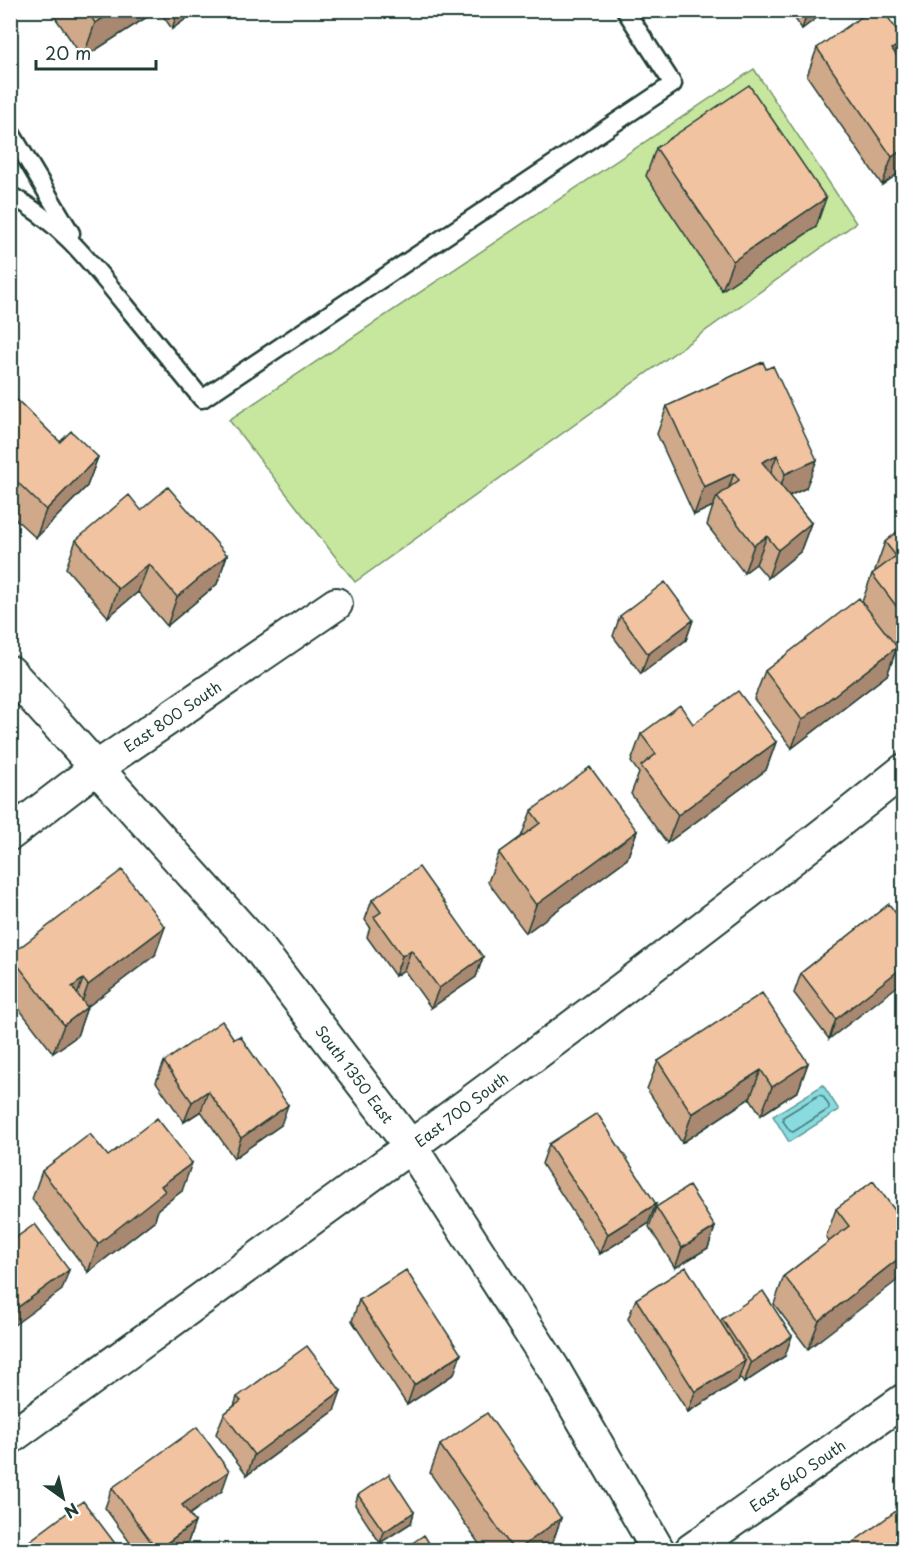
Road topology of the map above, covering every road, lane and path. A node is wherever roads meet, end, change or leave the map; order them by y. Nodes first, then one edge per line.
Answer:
1 (625, 10) edge
2 (10, 131) edge
3 (10, 195) edge
4 (84, 254) junction
5 (336, 604) dead end
6 (10, 672) edge
7 (96, 768) junction
8 (903, 770) edge
9 (10, 834) edge
10 (411, 1147) junction
11 (903, 1400) edge
12 (10, 1438) edge
13 (658, 1551) edge
14 (691, 1551) edge

1 - 4 lane
2 - 4 lane
3 - 4 lane
5 - 7 street, East 800 South
6 - 7 street, South 1350 East
7 - 9 street, East 800 South
7 - 10 street, South 1350 East
8 - 10 street, East 700 South
10 - 12 street, East 700 South
10 - 13 street, South 1350 East
11 - 14 street, East 640 South

